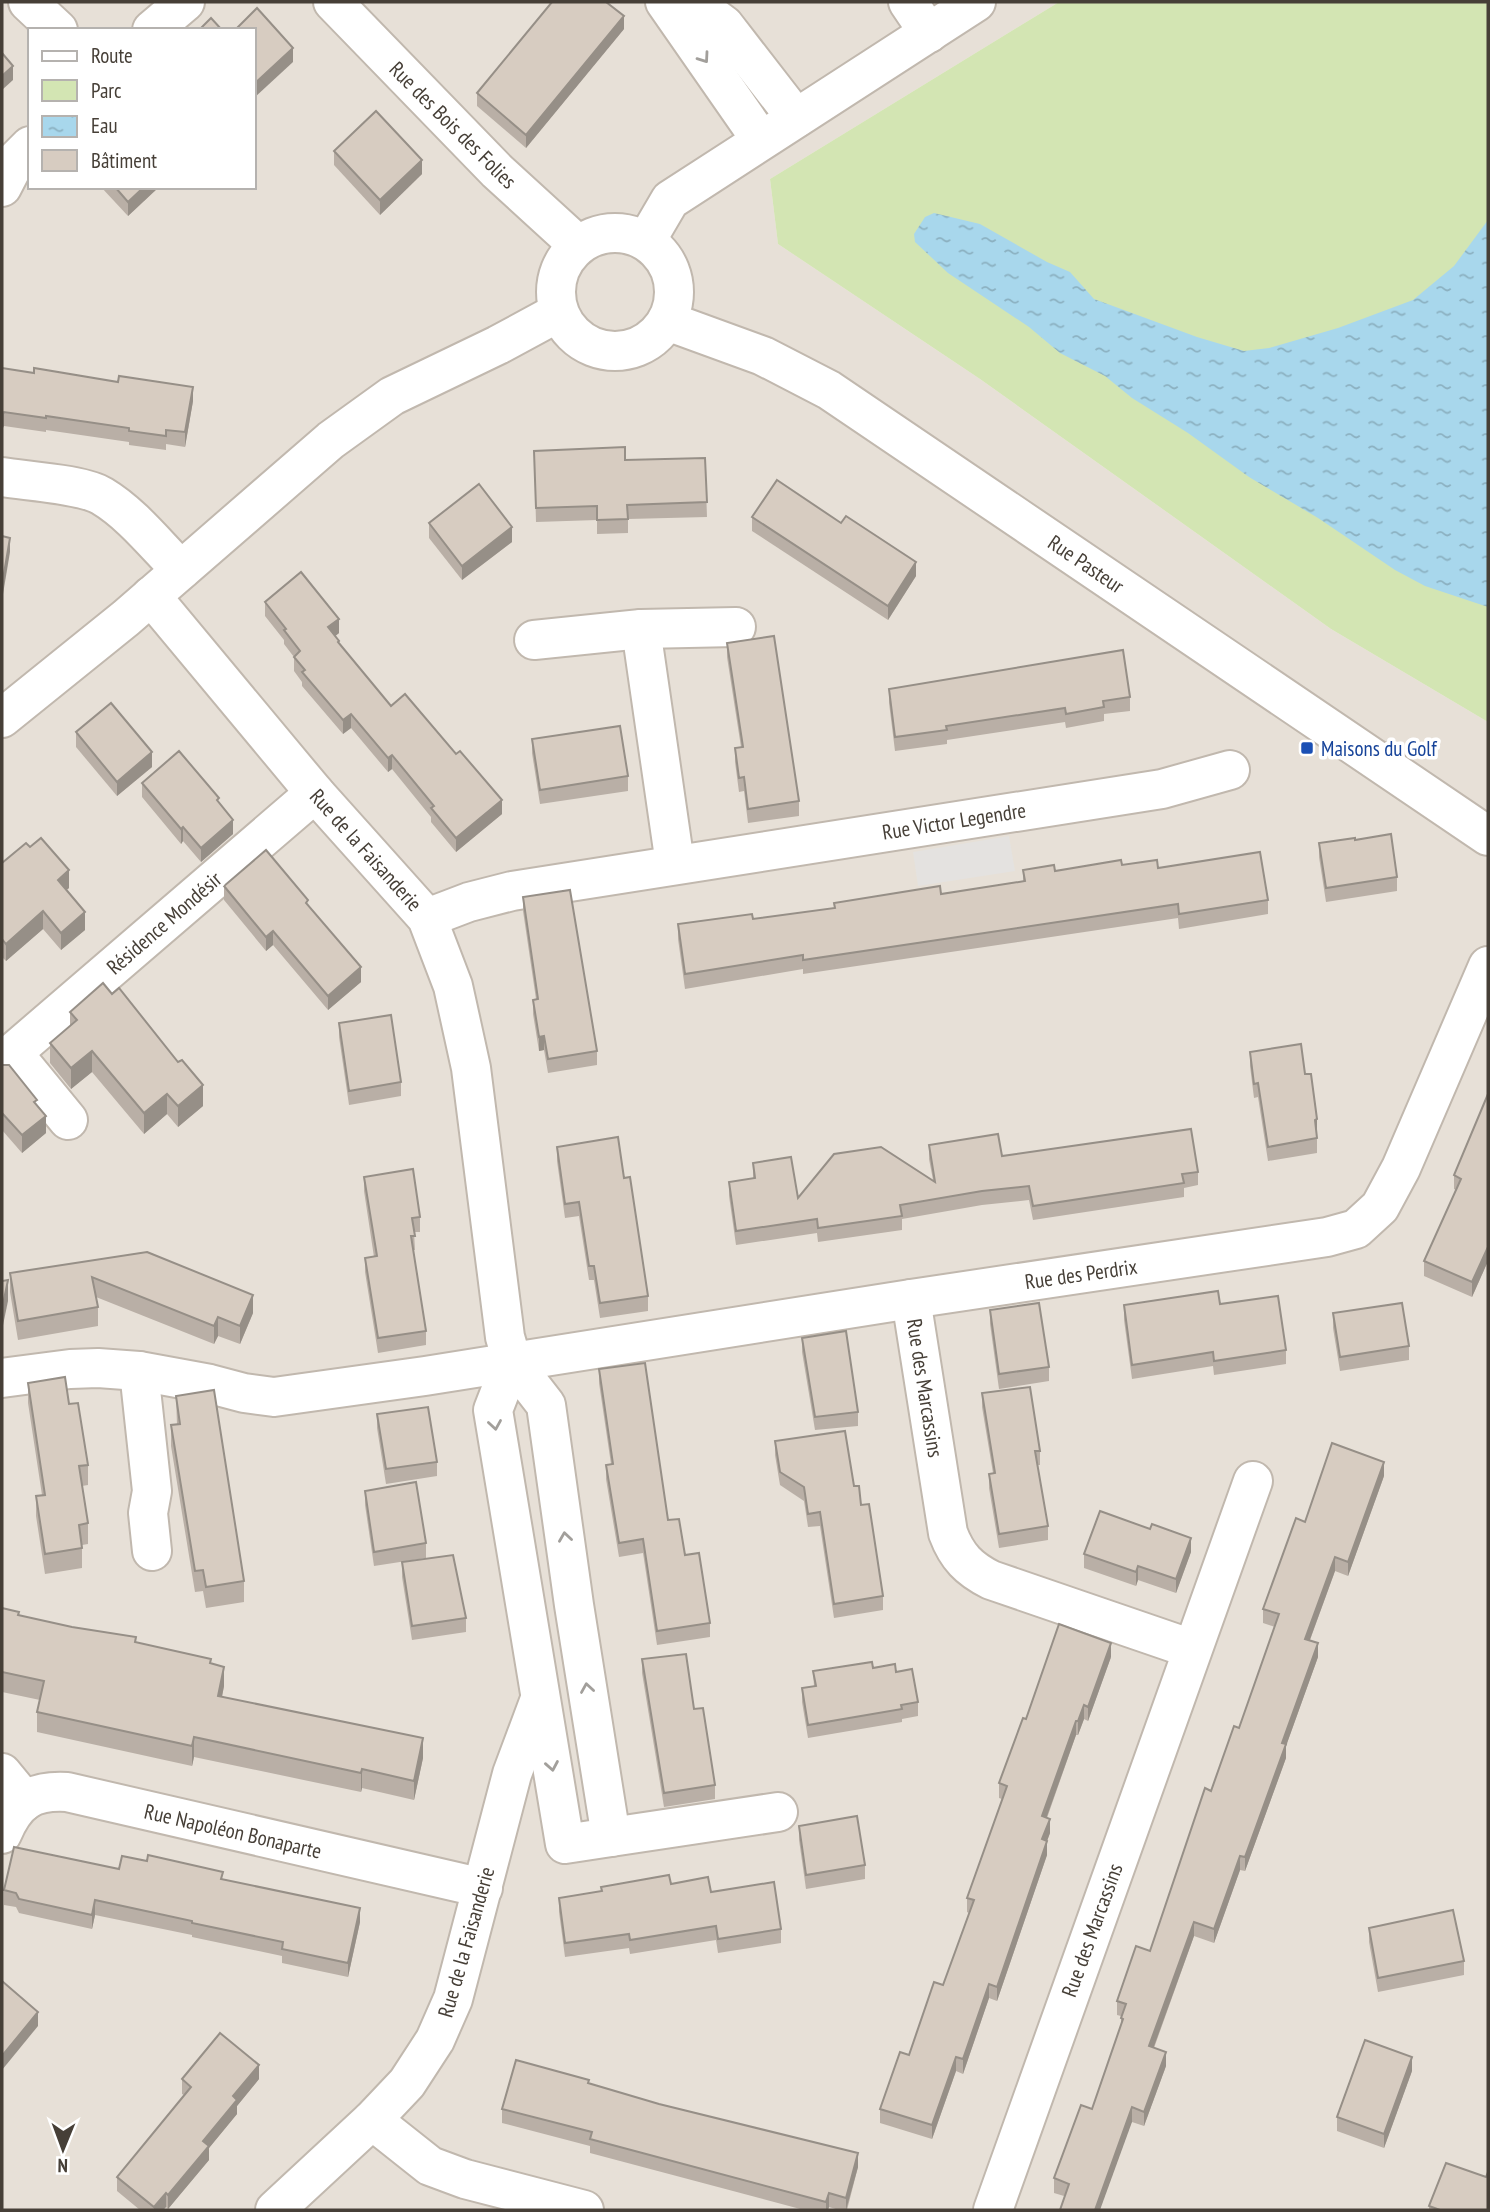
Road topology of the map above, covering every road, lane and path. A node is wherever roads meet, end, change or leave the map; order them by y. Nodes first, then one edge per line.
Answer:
1 (28, 2) edge
2 (185, 2) edge
3 (333, 2) edge
4 (665, 2) edge
5 (693, 2) edge
6 (908, 2) edge
7 (976, 2) edge
8 (56, 28) edge
9 (154, 28) edge
10 (929, 33) junction
11 (796, 118) junction
12 (761, 140) junction
13 (28, 148) edge
14 (2, 187) edge
15 (646, 241) junction
16 (578, 245) junction
17 (559, 312) junction
18 (667, 321) junction
19 (2, 477) edge
20 (181, 570) junction
21 (151, 596) junction
22 (736, 627) dead end
23 (641, 629) junction
24 (534, 640) dead end
25 (2, 718) edge
26 (1230, 770) dead end
27 (315, 793) junction
28 (1488, 835) edge
29 (675, 864) junction
30 (427, 918) junction
31 (1488, 966) edge
32 (7, 1057) edge
33 (68, 1120) dead end
34 (911, 1299) junction
35 (512, 1361) junction
36 (139, 1371) junction
37 (2, 1378) edge
38 (1253, 1481) dead end
39 (152, 1551) dead end
40 (574, 1605) junction
41 (1192, 1649) junction
42 (540, 1699) junction
43 (13, 1787) edge
44 (778, 1812) dead end
45 (2, 1834) edge
46 (611, 1838) junction
47 (483, 1888) junction
48 (372, 2120) junction
49 (275, 2210) edge
50 (584, 2210) edge
51 (993, 2210) edge

1 - 8 street
2 - 9 street
3 - 16 street, Rue des Bois des Folies
4 -> 12 street
5 - 11 street
6 - 10 street
7 - 10 street
10 - 11 street
11 - 12 street
12 - 15 street
13 - 14 street
15 - 16 street
15 - 18 street
16 - 17 street
17 - 18 street
17 - 20 street
18 - 28 street, Rue Pasteur
19 - 20 street
20 - 21 street
21 - 25 street
21 - 27 street, Rue de la Faisanderie
22 - 23 street
23 - 24 street
23 - 29 street
26 - 29 street, Rue Victor Legendre
27 - 30 street, Rue de la Faisanderie
27 - 32 street, Résidence Mondésir
29 - 30 street, Rue Victor Legendre
30 - 35 street, Rue de la Faisanderie
31 - 34 street, Rue des Perdrix
32 - 33 street, Résidence Mondésir
34 - 35 street, Rue des Perdrix
34 - 41 street, Rue des Marcassins
35 - 36 street
40 -> 35 street, Rue de la Faisanderie
35 -> 42 street, Rue de la Faisanderie
36 - 37 street
36 - 39 street
38 - 41 street, Rue des Marcassins
40 - 42 street, Rue de la Faisanderie
46 -> 40 street, Rue de la Faisanderie
41 - 51 street, Rue des Marcassins
42 -> 46 street, Rue de la Faisanderie
42 - 47 street, Rue de la Faisanderie
43 - 45 street, Rue Napoléon Bonaparte
43 - 47 street, Rue Napoléon Bonaparte
44 - 46 street, Rue de la Faisanderie
47 - 48 street, Rue de la Faisanderie
48 - 49 street, Rue de la Faisanderie
48 - 50 street

